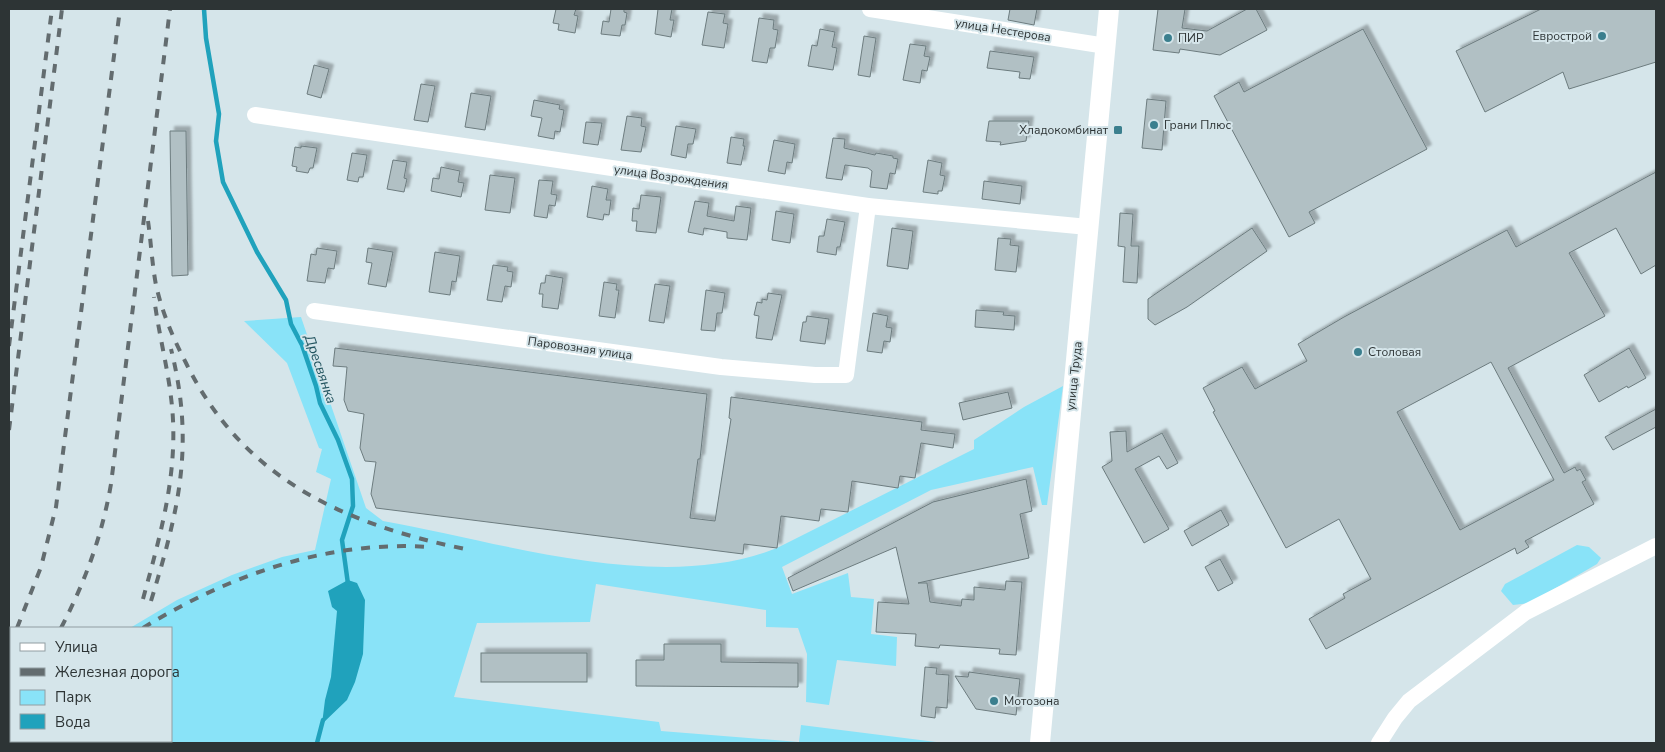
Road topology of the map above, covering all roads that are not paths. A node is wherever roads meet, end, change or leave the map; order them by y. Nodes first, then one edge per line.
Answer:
1 (870, 9) edge
2 (1109, 9) edge
3 (1106, 46) junction
4 (255, 115) dead end
5 (868, 206) junction
6 (1088, 227) junction
7 (314, 311) dead end
8 (1656, 546) edge
9 (1040, 743) edge
10 (1379, 743) edge

1 - 3 street, улица Нестерова
2 - 3 street, улица Труда
3 - 6 street, улица Труда
4 - 5 street, улица Возрождения
5 - 6 street, улица Возрождения
5 - 7 street, Паровозная улица
6 - 9 street, улица Труда
8 - 10 street

